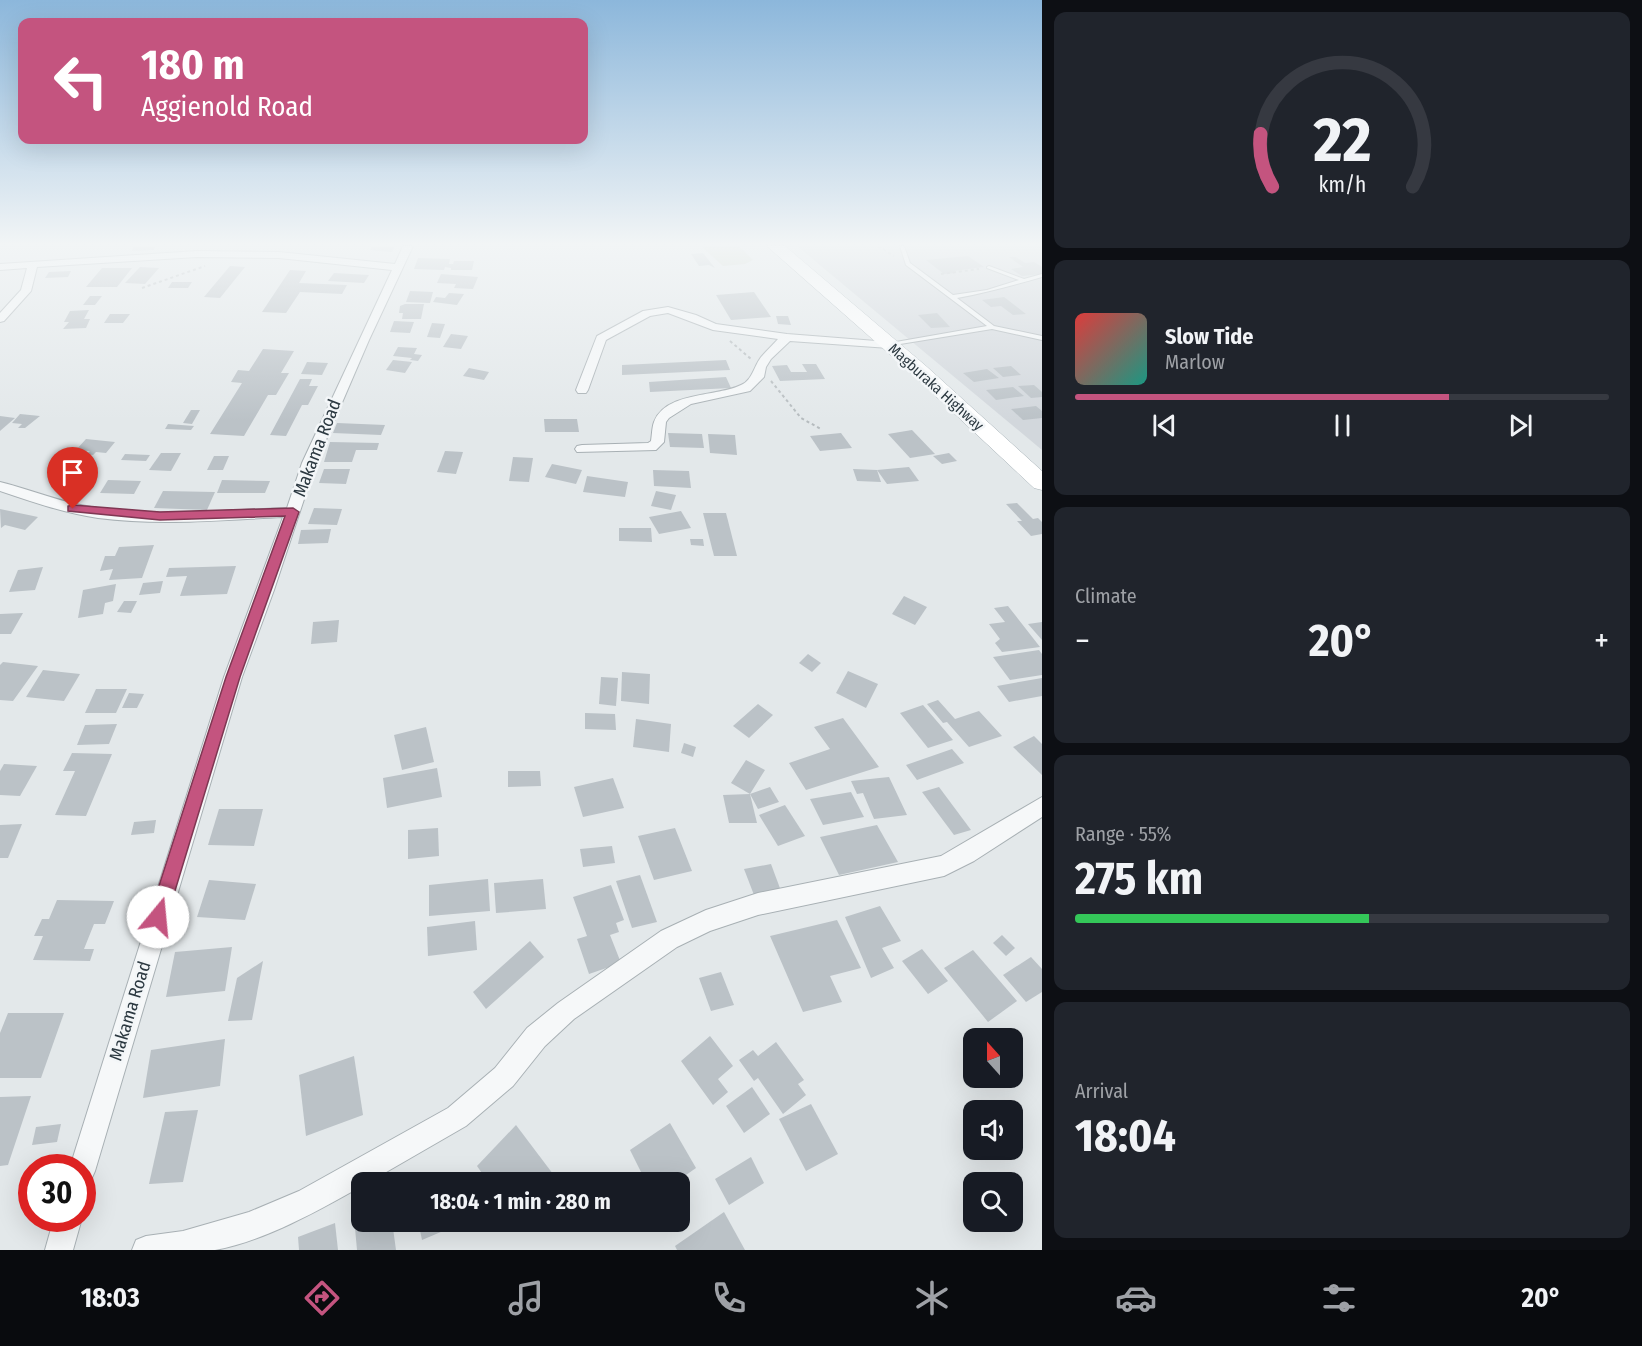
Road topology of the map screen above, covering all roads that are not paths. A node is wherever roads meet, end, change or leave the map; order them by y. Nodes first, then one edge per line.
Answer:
1 (14, 304) edge
2 (379, 304) edge
3 (842, 304) edge
4 (962, 304) edge
5 (0, 319) edge
6 (992, 327) junction
7 (787, 337) junction
8 (1042, 338) edge
9 (889, 345) junction
10 (582, 390) dead end
11 (582, 449) dead end
12 (1042, 483) edge
13 (0, 486) edge
14 (293, 512) junction
15 (1042, 806) edge
16 (87, 1154) edge
17 (64, 1232) edge
18 (59, 1250) edge
19 (146, 1250) edge

1 - 5 street
2 - 14 street, Makama Road
3 - 9 main road, Magburaka Highway
4 - 6 lane
6 - 8 lane
6 - 9 lane
7 - 9 street
7 - 10 street
7 - 11 street
9 - 12 main road, Magburaka Highway
13 - 14 street
14 - 16 street, Makama Road
15 - 19 street
17 - 18 street

